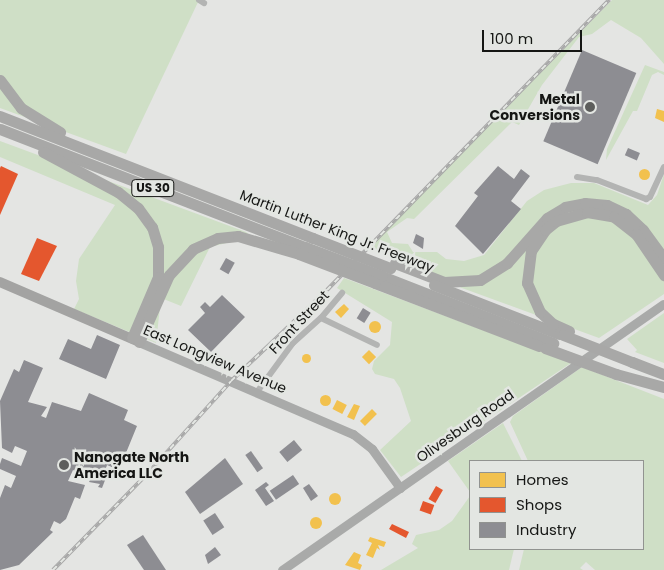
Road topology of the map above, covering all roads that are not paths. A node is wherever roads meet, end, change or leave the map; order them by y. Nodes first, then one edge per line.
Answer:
1 (0, 80) edge
2 (0, 116) edge
3 (0, 129) edge
4 (0, 135) edge
5 (664, 167) edge
6 (577, 177) dead end
7 (224, 203) junction
8 (309, 243) junction
9 (664, 259) edge
10 (386, 273) junction
11 (664, 275) edge
12 (0, 282) edge
13 (342, 293) dead end
14 (664, 304) edge
15 (321, 318) junction
16 (566, 333) junction
17 (135, 340) junction
18 (377, 346) dead end
19 (635, 360) junction
20 (664, 369) edge
21 (664, 374) edge
22 (664, 386) edge
23 (257, 392) junction
24 (400, 488) junction
25 (282, 570) edge

1 - 7 highway
2 - 7 highway, Martin Luther King Jr. Freeway / US 30
3 - 8 highway, Martin Luther King Jr. Freeway / US 30
4 - 17 highway
5 - 6 street
7 - 8 highway, Martin Luther King Jr. Freeway / US 30
8 - 10 highway, Martin Luther King Jr. Freeway / US 30, bridge
8 - 10 highway, bridge
8 - 17 highway
9 - 10 highway
10 - 16 highway, Martin Luther King Jr. Freeway / US 30
10 - 22 highway, Martin Luther King Jr. Freeway / US 30
11 - 16 highway
12 - 17 main road, East Longview Avenue
13 - 15 street, Front Street
14 - 24 main road, Olivesburg Road
15 - 18 street
15 - 23 street, Front Street
16 - 19 highway, Martin Luther King Jr. Freeway / US 30, bridge
17 - 23 main road, East Longview Avenue
19 - 20 highway
19 - 21 highway, Martin Luther King Jr. Freeway / US 30
23 - 24 main road, East Longview Avenue
24 - 25 main road, Olivesburg Road

